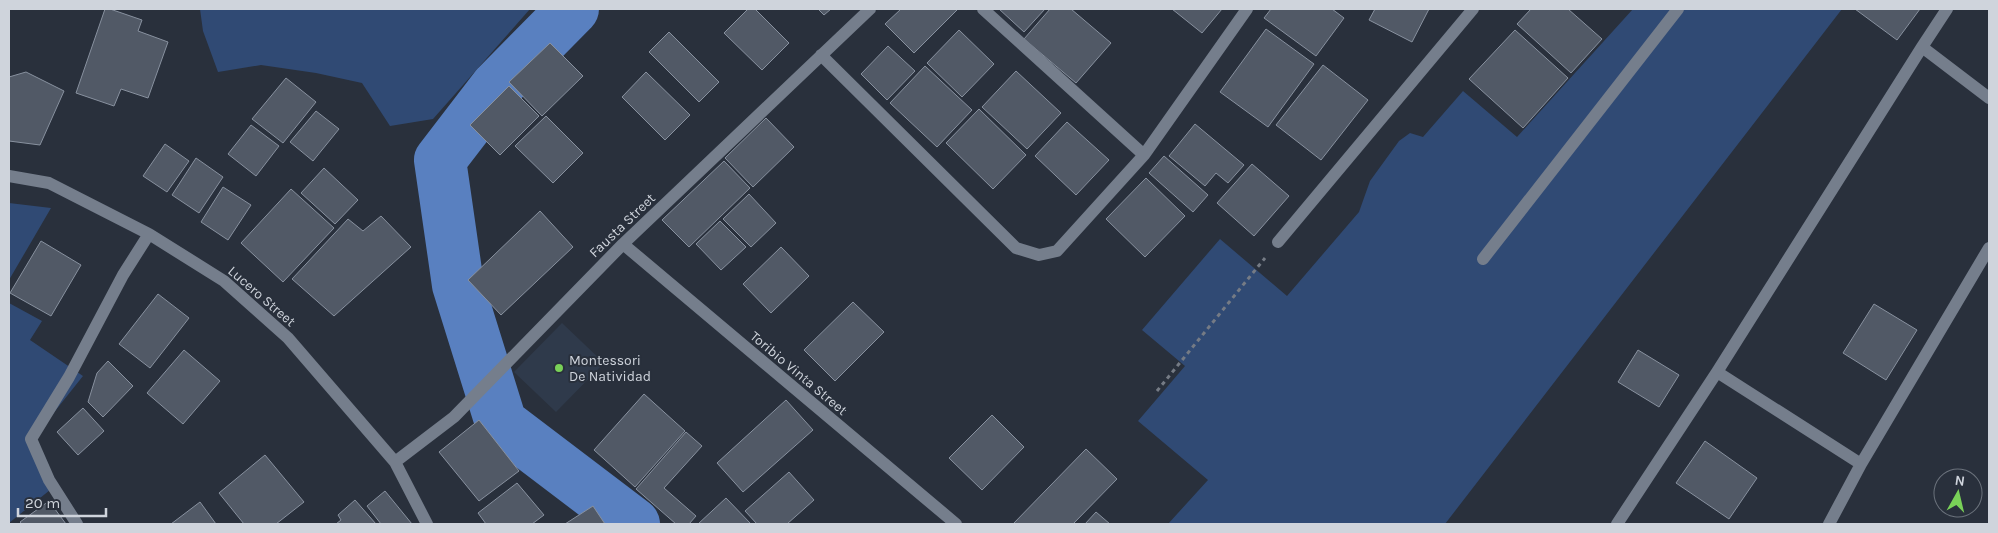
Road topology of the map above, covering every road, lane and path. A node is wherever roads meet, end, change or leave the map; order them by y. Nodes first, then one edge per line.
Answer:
1 (870, 9) edge
2 (984, 9) edge
3 (1247, 9) edge
4 (1473, 9) edge
5 (1678, 9) edge
6 (1947, 9) edge
7 (1922, 47) junction
8 (821, 55) junction
9 (1989, 98) edge
10 (1144, 155) junction
11 (9, 176) edge
12 (148, 234) junction
13 (1278, 242) joint
14 (623, 244) junction
15 (1989, 248) edge
16 (1483, 259) dead end
17 (1717, 372) junction
18 (1157, 391) dead end
19 (395, 462) junction
20 (1861, 464) junction
21 (77, 524) edge
22 (426, 524) edge
23 (956, 524) edge
24 (1618, 524) edge
25 (1829, 524) edge

1 - 8 street, Fausta Street
2 - 10 street
3 - 10 street
4 - 13 street
5 - 16 street
6 - 7 street
7 - 9 street
7 - 17 street
8 - 10 street
8 - 14 street, Fausta Street
11 - 12 street, Lucero Street
12 - 19 street, Lucero Street
12 - 21 street
13 - 18 path
14 - 19 street, Fausta Street
14 - 23 street, Toribio Vinta Street
15 - 20 street
17 - 20 street
17 - 24 street
19 - 22 street, Lucero Street
20 - 25 street

